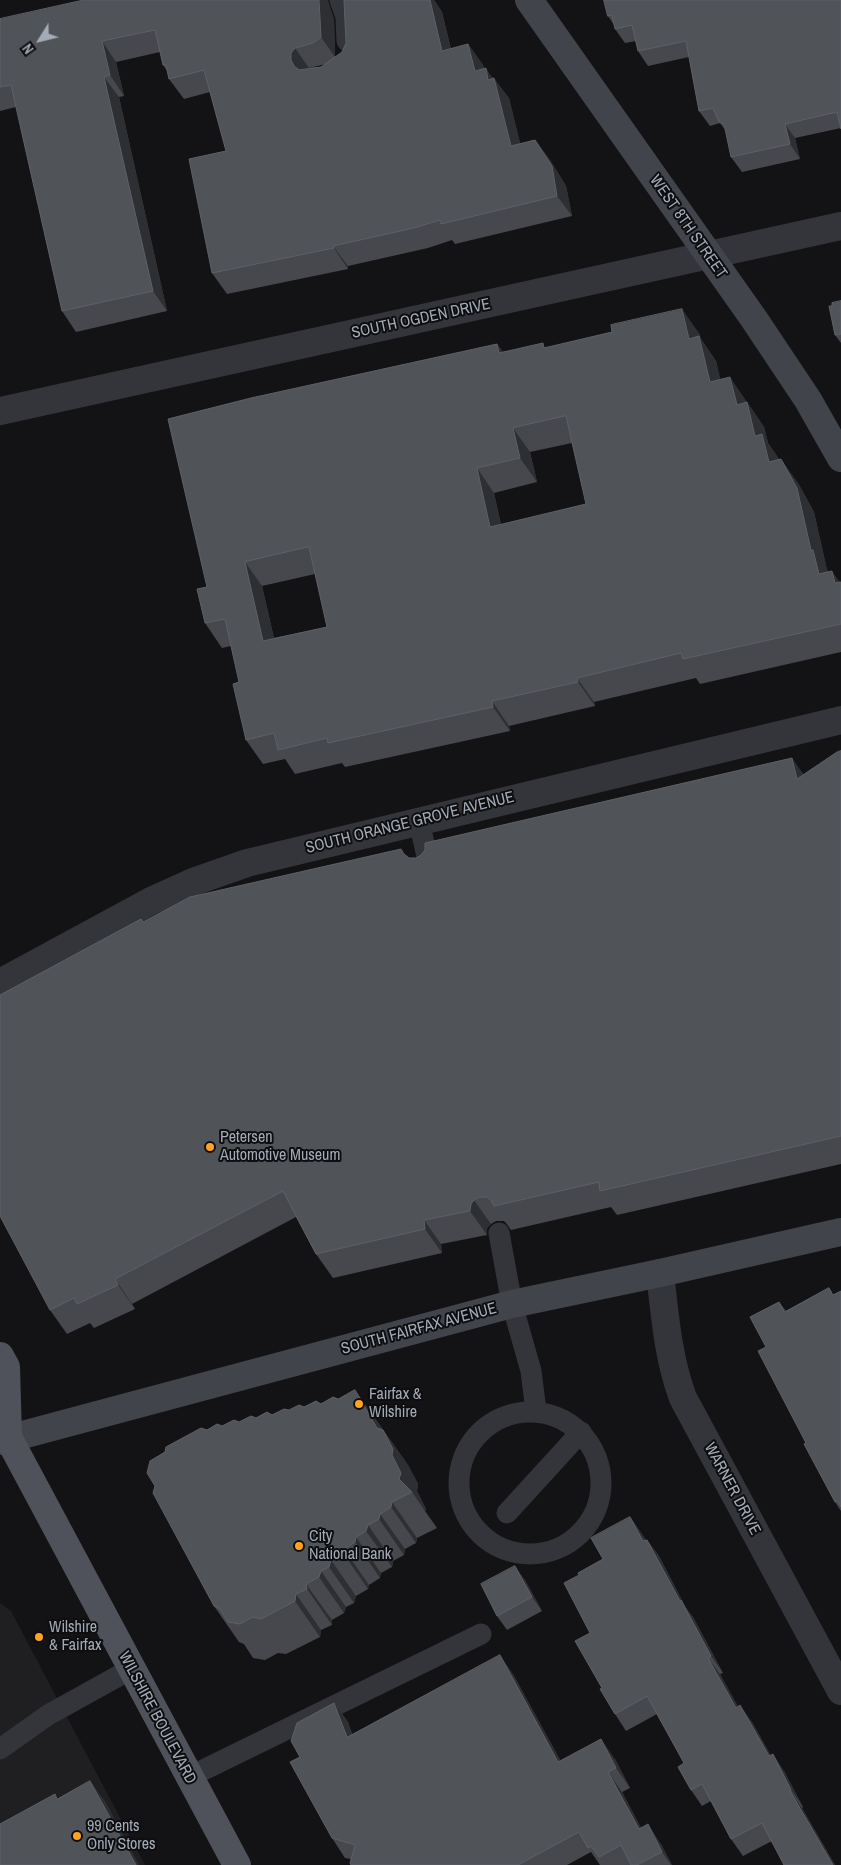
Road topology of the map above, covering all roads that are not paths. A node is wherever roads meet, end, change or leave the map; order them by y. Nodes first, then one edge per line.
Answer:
1 (340, 0) edge
2 (529, 0) edge
3 (348, 63) edge
4 (841, 226) edge
5 (707, 255) junction
6 (0, 411) edge
7 (841, 458) edge
8 (841, 720) edge
9 (418, 821) junction
10 (430, 870) edge
11 (0, 983) edge
12 (841, 1232) edge
13 (499, 1233) edge
14 (660, 1273) junction
15 (512, 1304) junction
16 (0, 1356) edge
17 (536, 1411) junction
18 (581, 1432) junction
19 (3, 1436) edge
20 (508, 1513) dead end
21 (481, 1634) dead end
22 (130, 1669) junction
23 (841, 1691) edge
24 (0, 1749) edge
25 (189, 1777) junction
26 (237, 1865) edge

1 - 3 lane
2 - 5 main road, WEST 8TH STREET
4 - 5 street, SOUTH OGDEN DRIVE
5 - 6 street, SOUTH OGDEN DRIVE
5 - 7 main road, WEST 8TH STREET
8 - 9 street, SOUTH ORANGE GROVE AVENUE
9 - 10 lane
9 - 11 street, SOUTH ORANGE GROVE AVENUE
12 - 14 main road, SOUTH FAIRFAX AVENUE
13 - 15 lane
14 - 15 main road, SOUTH FAIRFAX AVENUE
14 - 23 street, WARNER DRIVE
15 - 17 lane
15 - 19 main road, SOUTH FAIRFAX AVENUE
16 - 19 main road, WILSHIRE BOULEVARD
17 - 18 lane
17 - 18 lane
18 - 20 lane
19 - 22 main road, WILSHIRE BOULEVARD
21 - 25 lane
22 - 24 lane
22 - 25 main road, WILSHIRE BOULEVARD
25 - 26 main road, WILSHIRE BOULEVARD

